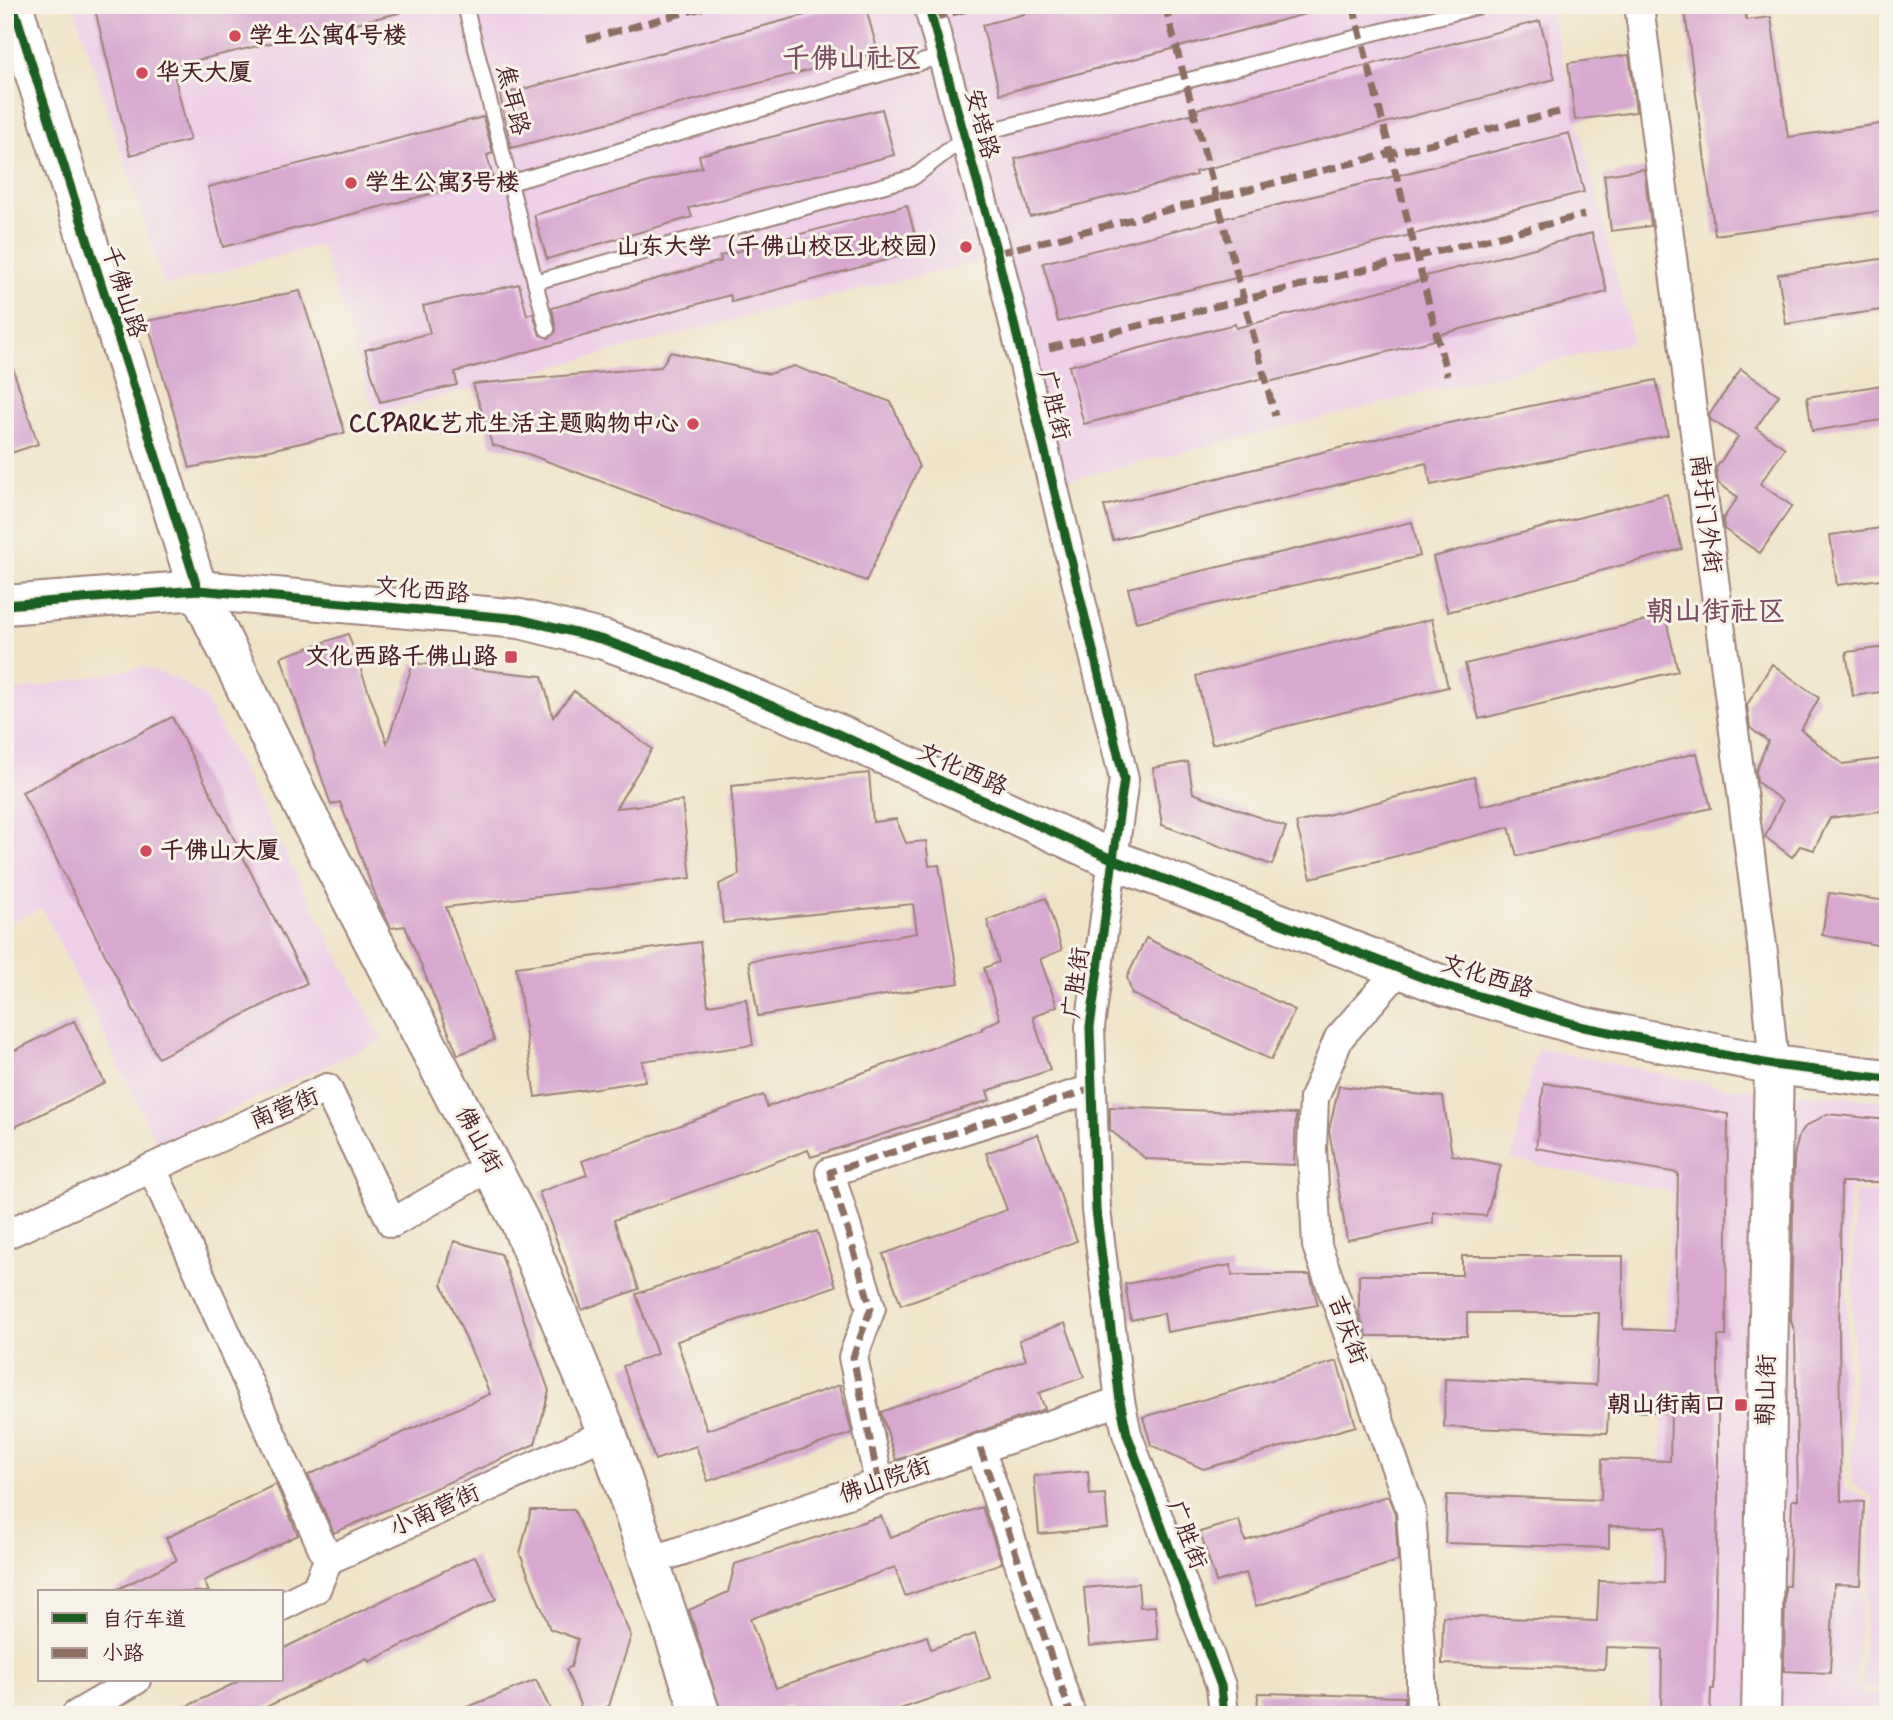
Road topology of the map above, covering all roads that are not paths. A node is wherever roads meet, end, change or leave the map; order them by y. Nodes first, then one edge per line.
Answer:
1 (13, 5) edge
2 (465, 5) edge
3 (928, 5) edge
4 (1484, 5) edge
5 (1639, 5) edge
6 (942, 56) junction
7 (965, 137) junction
8 (510, 183) junction
9 (997, 253) joint
10 (535, 282) junction
11 (547, 329) dead end
12 (198, 590) junction
13 (5, 605) edge
14 (1116, 842) junction
15 (1400, 969) junction
16 (1773, 1047) junction
17 (1888, 1079) edge
18 (1092, 1090) junction
19 (491, 1166) junction
20 (152, 1168) junction
21 (5, 1234) edge
22 (1120, 1401) junction
23 (607, 1433) junction
24 (980, 1448) junction
25 (880, 1483) junction
26 (328, 1560) junction
27 (651, 1561) junction
28 (284, 1605) edge
29 (133, 1682) edge
30 (76, 1715) edge
31 (701, 1715) edge
32 (1071, 1715) edge
33 (1224, 1715) edge
34 (1420, 1715) edge
35 (1761, 1715) edge

1 - 12 main road, 千佛山路
2 - 8 lane, 焦耳路
3 - 6 street, 安培路
4 - 7 lane
5 - 16 street, 南圩门外街
6 - 7 street, 安培路
6 - 8 lane
7 - 9 street, 安培路
7 - 10 lane
8 - 10 lane, 焦耳路
9 - 14 street, 广胜街
10 - 11 lane, 焦耳路
12 - 13 main road, 文化西路
12 - 14 main road, 文化西路
12 - 19 main road, 佛山街
14 - 15 main road, 文化西路
14 - 18 street, 广胜街
15 - 16 main road, 文化西路
15 - 34 street, 吉庆街
16 - 17 main road, 文化西路
16 - 35 main road, 朝山街
18 - 22 street, 广胜街
18 - 25 street
19 - 20 street, 南营街
19 - 23 main road, 佛山街
20 - 21 street, 南营街
20 - 26 street
22 - 24 street, 佛山院街
22 - 33 street, 广胜街
23 - 26 street, 小南营街
23 - 27 main road, 佛山街
24 - 25 street, 佛山院街
24 - 32 street
25 - 27 street, 佛山院街
26 - 28 street
27 - 31 main road, 佛山街
29 - 30 street

